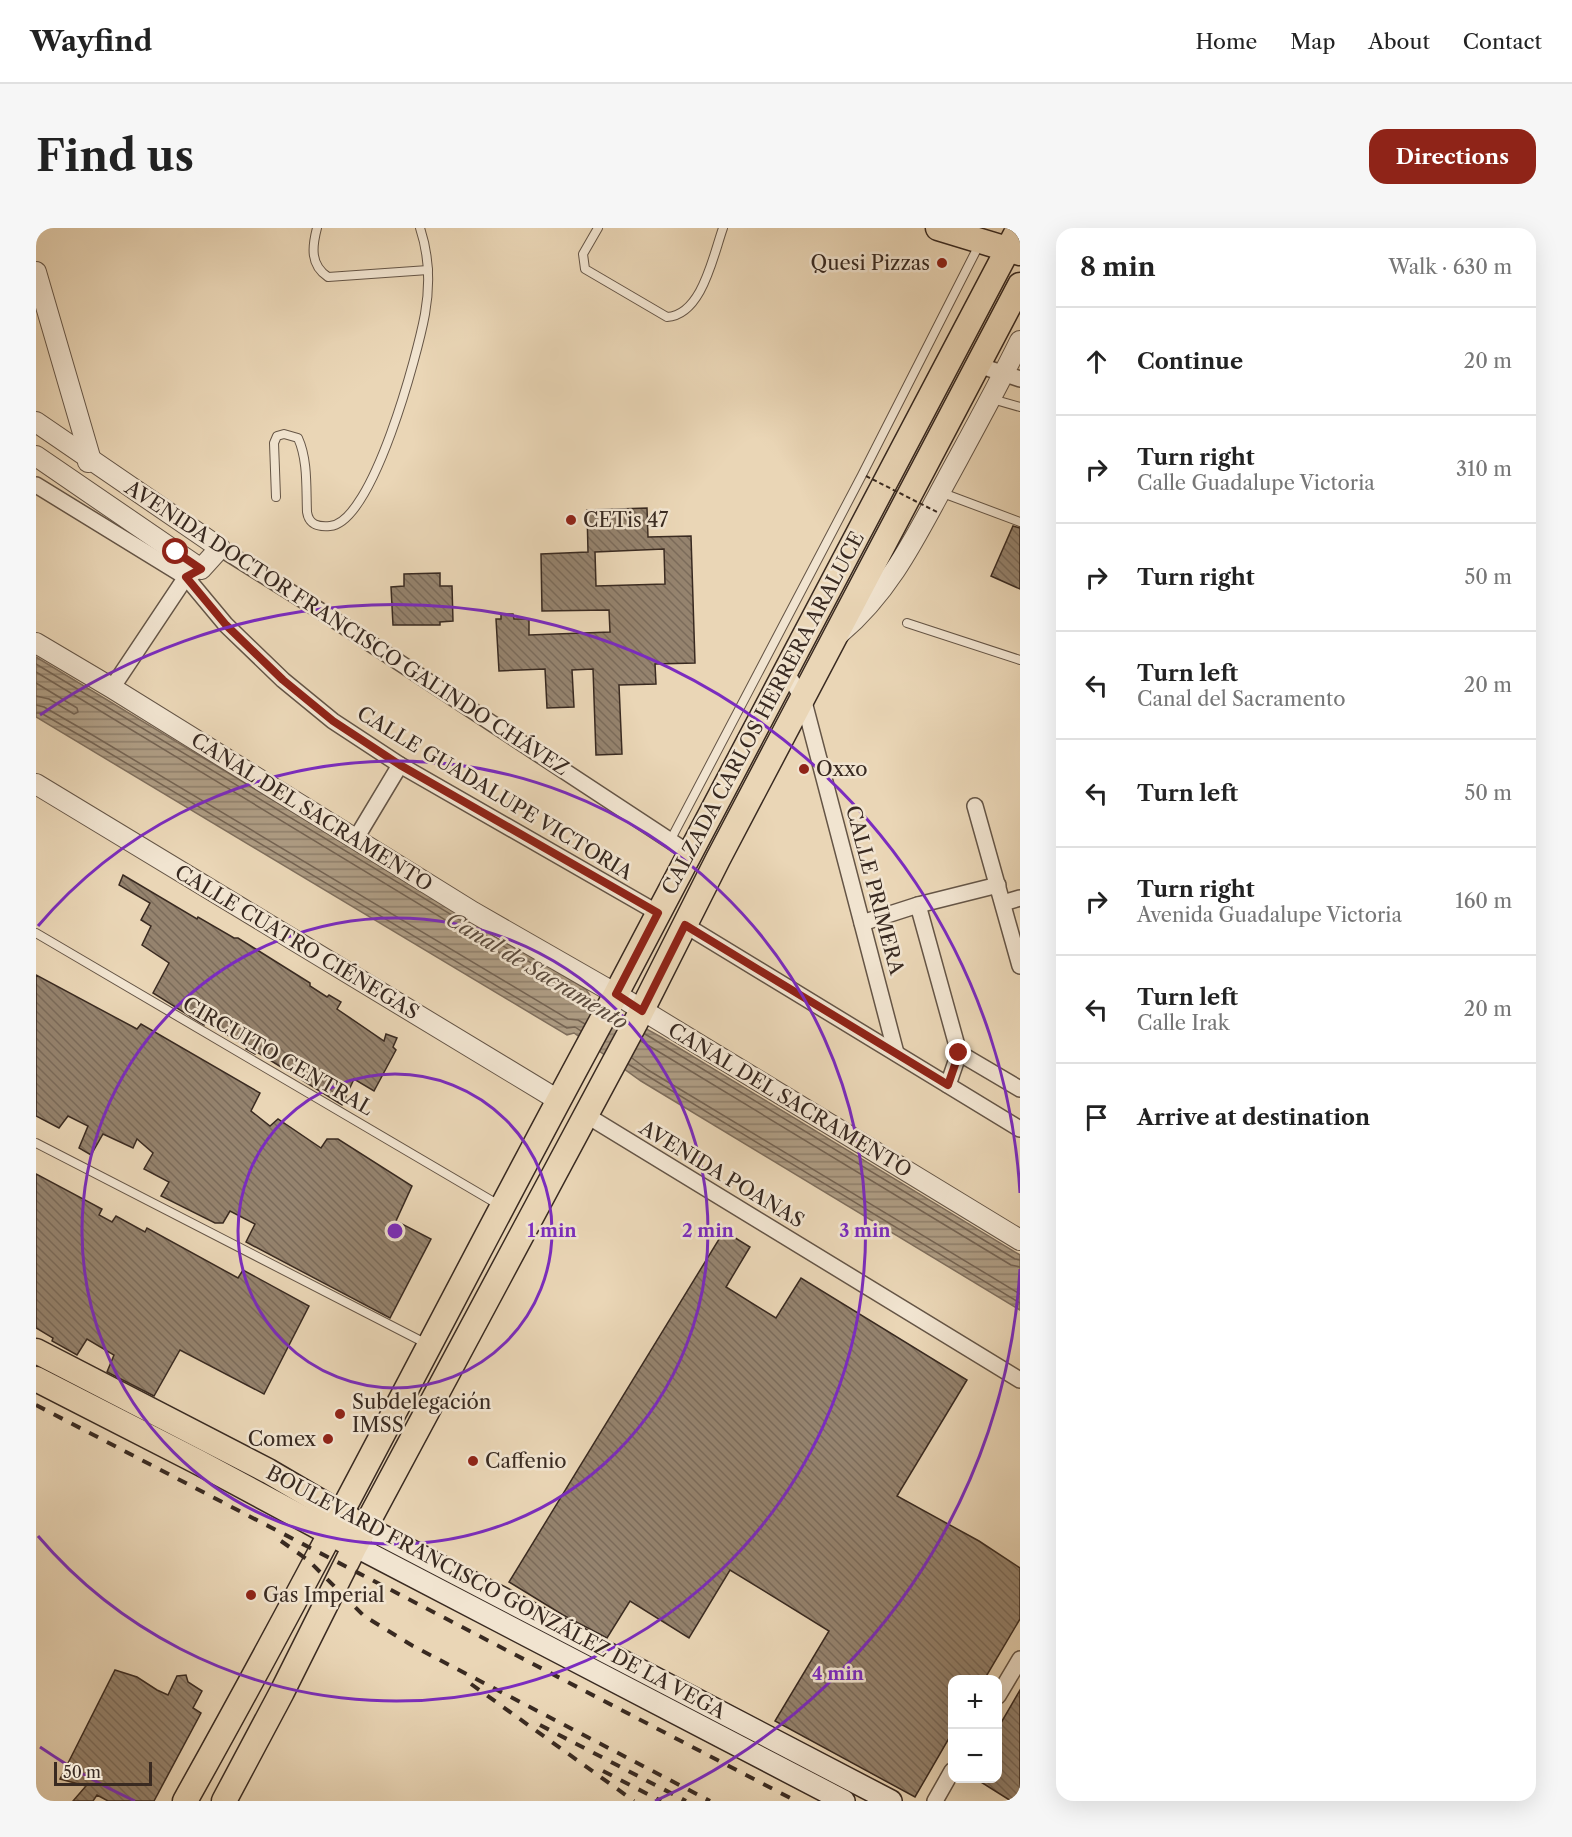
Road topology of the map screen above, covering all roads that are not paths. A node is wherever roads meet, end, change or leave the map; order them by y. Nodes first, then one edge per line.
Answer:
1 (317, 228) edge
2 (420, 228) edge
3 (598, 228) edge
4 (723, 228) edge
5 (938, 228) edge
6 (1019, 228) edge
7 (981, 241) junction
8 (1014, 251) edge
9 (428, 270) junction
10 (36, 272) edge
11 (1020, 285) edge
12 (39, 295) edge
13 (1020, 341) edge
14 (978, 365) junction
15 (1012, 377) edge
16 (991, 398) junction
17 (1020, 407) edge
18 (36, 422) edge
19 (36, 456) edge
20 (90, 457) junction
21 (76, 483) junction
22 (36, 485) edge
23 (940, 492) junction
24 (276, 497) dead end
25 (1020, 522) edge
26 (220, 549) junction
27 (194, 573) junction
28 (907, 623) dead end
29 (833, 639) junction
30 (36, 643) edge
31 (1020, 660) edge
32 (776, 664) junction
33 (112, 688) junction
34 (803, 698) junction
35 (400, 765) junction
36 (36, 784) edge
37 (975, 806) dead end
38 (355, 840) junction
39 (679, 847) junction
40 (998, 885) junction
41 (1020, 898) edge
42 (1003, 903) junction
43 (918, 905) junction
44 (658, 913) junction
45 (862, 923) junction
46 (685, 925) junction
47 (36, 933) edge
48 (1020, 966) edge
49 (614, 997) junction
50 (640, 1013) junction
51 (896, 1053) junction
52 (959, 1053) junction
53 (948, 1085) junction
54 (1020, 1089) edge
55 (558, 1100) junction
56 (586, 1116) junction
57 (1020, 1129) edge
58 (36, 1143) edge
59 (524, 1166) junction
60 (552, 1180) junction
61 (503, 1207) junction
62 (1020, 1240) edge
63 (430, 1345) junction
64 (36, 1351) edge
65 (36, 1378) edge
66 (1020, 1380) edge
67 (121, 1409) junction
68 (336, 1524) junction
69 (360, 1537) junction
70 (1020, 1659) edge
71 (614, 1669) junction
72 (254, 1678) junction
73 (1002, 1689) edge
74 (282, 1692) junction
75 (948, 1778) edge
76 (185, 1801) edge
77 (224, 1801) edge
78 (844, 1801) edge
79 (891, 1801) edge
80 (935, 1801) edge

1 - 9 lane
2 - 9 lane
3 - 4 lane
5 - 7 main road
6 - 8 main road, CALZADA CARLOS HERRERA ARALUCE
7 - 8 main road
7 - 32 lane
8 - 32 main road, CALZADA CARLOS HERRERA ARALUCE
9 - 24 lane
10 - 12 street
11 - 14 main road, CALZADA CARLOS HERRERA ARALUCE
12 - 20 street
13 - 15 street
14 - 15 street
14 - 29 main road, CALZADA CARLOS HERRERA ARALUCE
15 - 16 street
16 - 17 lane
16 - 23 street
18 - 20 street, AVENIDA DOCTOR FRANCISCO GALINDO CHÁVEZ
19 - 21 street, AVENIDA DOCTOR FRANCISCO GALINDO CHÁVEZ
20 - 21 street
20 - 26 street, AVENIDA DOCTOR FRANCISCO GALINDO CHÁVEZ
21 - 27 street, AVENIDA DOCTOR FRANCISCO GALINDO CHÁVEZ
22 - 27 street, CALLE GUADALUPE VICTORIA
23 - 25 lane
23 - 29 street
26 - 27 street
26 - 39 street, AVENIDA DOCTOR FRANCISCO GALINDO CHÁVEZ
27 - 33 street
27 - 35 street, CALLE GUADALUPE VICTORIA
28 - 31 lane
29 - 34 main road, CALZADA CARLOS HERRERA ARALUCE
30 - 33 street, CANAL DEL SACRAMENTO
32 - 34 street, CALLE PRIMERA
32 - 39 main road, CALZADA CARLOS HERRERA ARALUCE
33 - 38 street, CANAL DEL SACRAMENTO
34 - 45 street, CALLE PRIMERA
34 - 46 main road, CALZADA CARLOS HERRERA ARALUCE
35 - 38 street
35 - 44 street, CALLE GUADALUPE VICTORIA
36 - 55 street, CALLE CUATRO CIÉNEGAS
37 - 40 street
38 - 49 street, CANAL DEL SACRAMENTO
39 - 44 main road, CALZADA CARLOS HERRERA ARALUCE
40 - 42 street
40 - 43 street
41 - 42 street
42 - 48 street
43 - 45 street
43 - 52 street
44 - 49 main road, CALZADA CARLOS HERRERA ARALUCE
45 - 51 street, CALLE PRIMERA
46 - 50 main road, CALZADA CARLOS HERRERA ARALUCE
46 - 51 street
47 - 61 lane, CIRCUITO CENTRAL
49 - 50 street, CANAL DEL SACRAMENTO
49 - 55 main road, CALZADA CARLOS HERRERA ARALUCE
50 - 56 main road, CALZADA CARLOS HERRERA ARALUCE
50 - 62 street, CANAL DEL SACRAMENTO
51 - 53 street
52 - 53 street
52 - 54 street
53 - 57 street
55 - 59 main road, CALZADA CARLOS HERRERA ARALUCE
56 - 60 main road, CALZADA CARLOS HERRERA ARALUCE
56 - 66 street, AVENIDA POANAS
58 - 63 lane
59 - 60 main road
59 - 61 main road, CALZADA CARLOS HERRERA ARALUCE
60 - 69 main road, CALZADA CARLOS HERRERA ARALUCE
61 - 63 main road, CALZADA CARLOS HERRERA ARALUCE
63 - 68 main road, CALZADA CARLOS HERRERA ARALUCE
64 - 67 main road, BOULEVARD FRANCISCO GONZÁLEZ DE LA VEGA
65 - 67 main road, BOULEVARD FRANCISCO GONZÁLEZ DE LA VEGA
67 - 68 main road, BOULEVARD FRANCISCO GONZÁLEZ DE LA VEGA
68 - 69 main road, BOULEVARD FRANCISCO GONZÁLEZ DE LA VEGA
68 - 72 main road, CALZADA CARLOS HERRERA ARALUCE
69 - 71 main road, BOULEVARD FRANCISCO GONZÁLEZ DE LA VEGA
69 - 74 main road, CALZADA CARLOS HERRERA ARALUCE
70 - 73 street
71 - 78 main road, BOULEVARD FRANCISCO GONZÁLEZ DE LA VEGA
71 - 79 main road, BOULEVARD FRANCISCO GONZÁLEZ DE LA VEGA
72 - 74 main road
72 - 76 main road, CALZADA CARLOS HERRERA ARALUCE
74 - 77 main road, CALZADA CARLOS HERRERA ARALUCE
75 - 80 street

